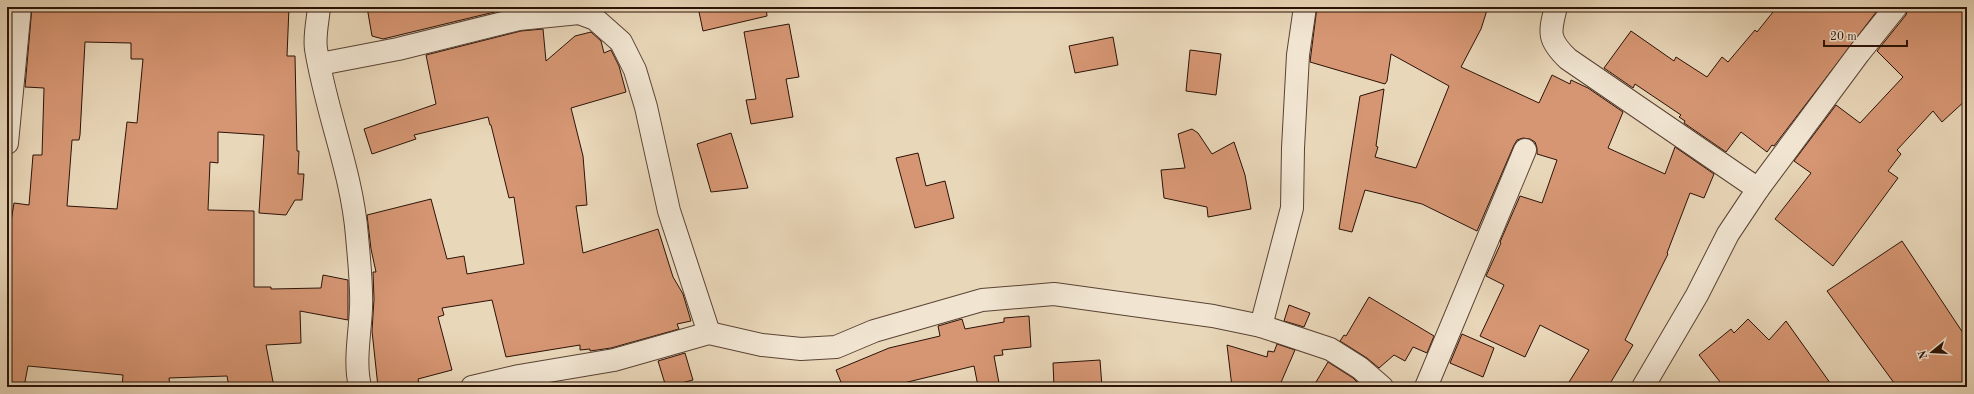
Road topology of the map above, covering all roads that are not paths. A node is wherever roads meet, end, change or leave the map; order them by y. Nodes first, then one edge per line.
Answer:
1 (20, 7) edge
2 (319, 7) edge
3 (1305, 7) edge
4 (1556, 7) edge
5 (1896, 7) edge
6 (320, 64) junction
7 (10, 77) edge
8 (7, 143) edge
9 (1525, 150) dead end
10 (1758, 189) junction
11 (1261, 326) junction
12 (709, 333) junction
13 (1647, 386) edge
14 (360, 387) edge
15 (472, 387) edge
16 (1382, 387) edge
17 (1426, 387) edge

1 - 7 street
2 - 6 street
3 - 11 street
4 - 10 street
5 - 10 street
6 - 12 street
6 - 14 street
7 - 8 street
9 - 17 street
10 - 13 street
11 - 12 street
11 - 16 street
12 - 15 street

